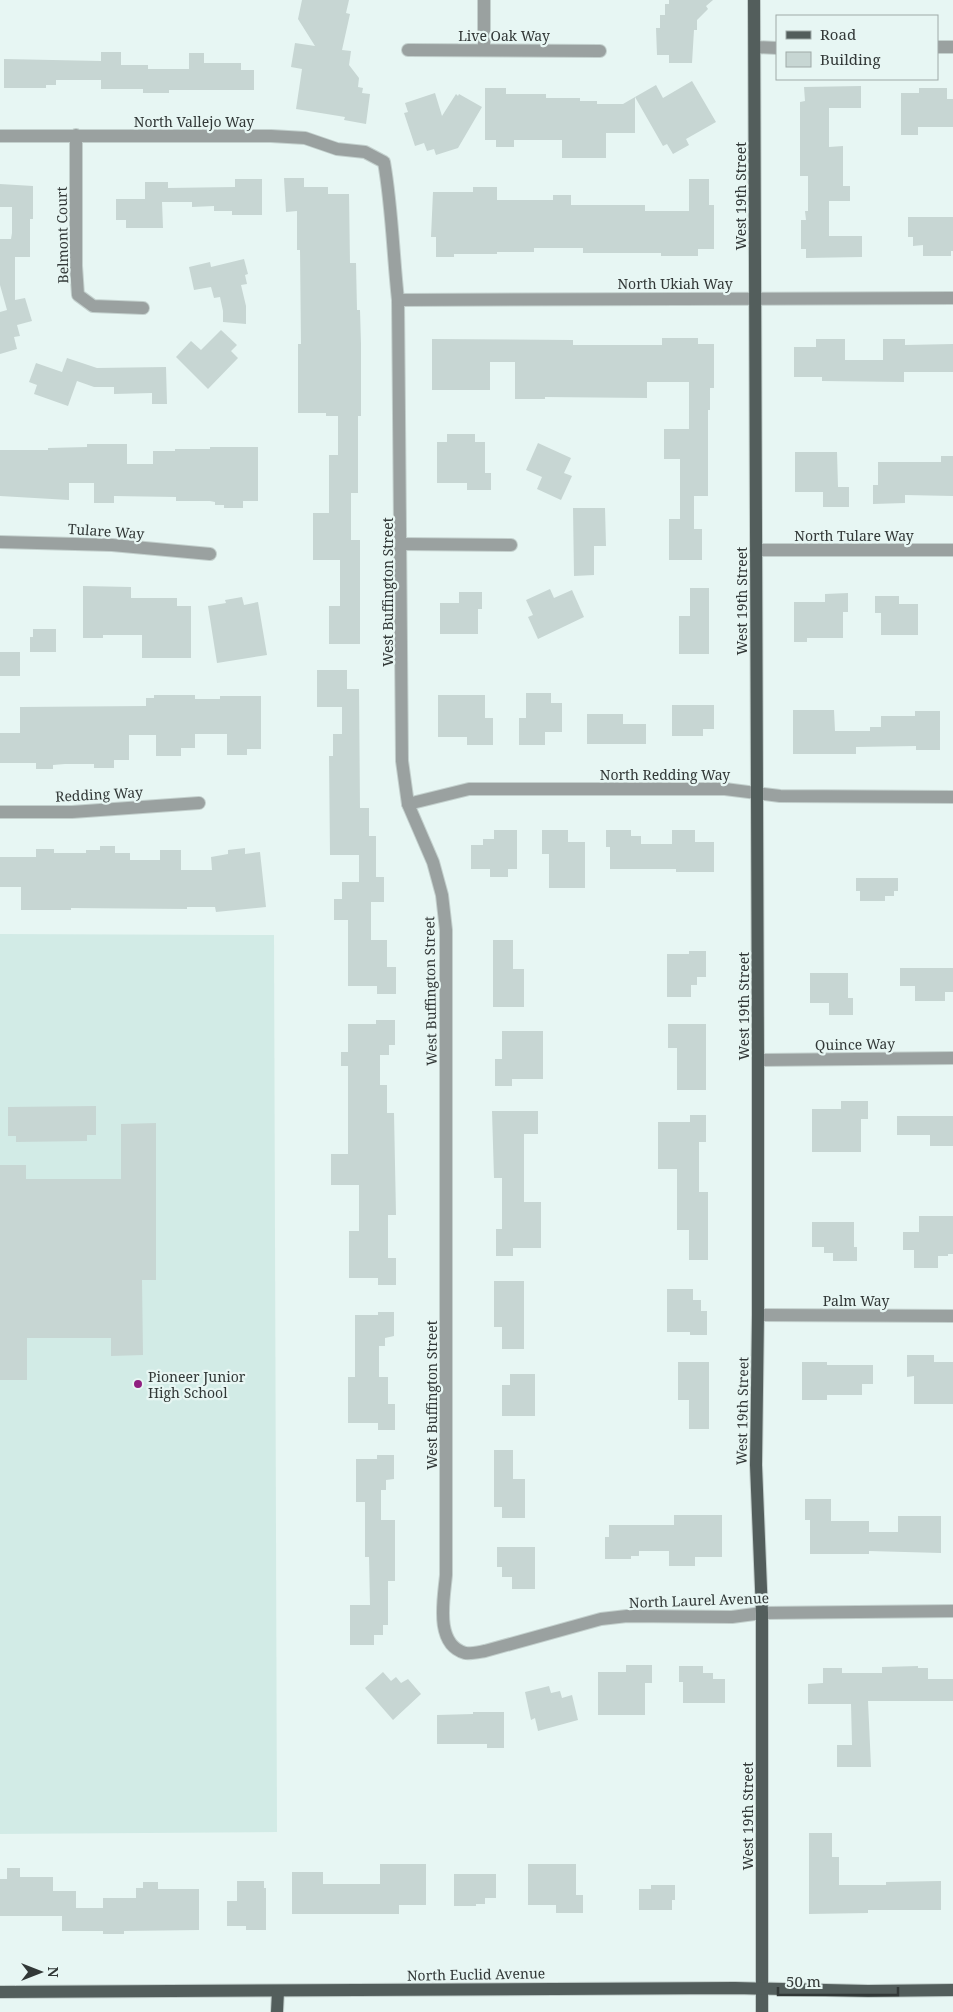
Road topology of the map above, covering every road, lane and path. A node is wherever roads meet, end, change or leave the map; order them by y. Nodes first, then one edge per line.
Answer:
1 (484, 0) edge
2 (754, 0) edge
3 (755, 47) junction
4 (938, 47) edge
5 (953, 47) edge
6 (776, 48) edge
7 (408, 50) dead end
8 (484, 50) junction
9 (600, 51) dead end
10 (0, 136) edge
11 (76, 136) junction
12 (384, 162) joint
13 (756, 298) junction
14 (953, 298) edge
15 (398, 300) junction
16 (143, 308) dead end
17 (0, 542) edge
18 (402, 544) junction
19 (511, 545) dead end
20 (756, 550) junction
21 (953, 550) edge
22 (210, 554) dead end
23 (757, 794) junction
24 (953, 797) edge
25 (199, 803) dead end
26 (408, 804) junction
27 (0, 812) edge
28 (953, 1058) edge
29 (758, 1060) junction
30 (758, 1315) junction
31 (953, 1316) edge
32 (953, 1611) edge
33 (762, 1613) junction
34 (452, 1645) joint
35 (763, 1988) junction
36 (953, 1990) edge
37 (278, 1991) junction
38 (0, 1992) edge
39 (277, 2012) edge
40 (762, 2012) edge

1 - 8 street
2 - 3 main road, West 19th Street
3 - 6 street
3 - 13 main road, West 19th Street
4 - 5 street
7 - 8 street, Live Oak Way
8 - 9 street, Live Oak Way
10 - 11 street, North Vallejo Way
11 - 12 street, North Vallejo Way
11 - 16 street, Belmont Court
12 - 15 street, West Buffington Street
13 - 14 street, North Ukiah Way
13 - 15 street, North Ukiah Way
13 - 20 main road, West 19th Street
15 - 18 street, West Buffington Street
17 - 22 street, Tulare Way
18 - 19 street
18 - 26 street, West Buffington Street
20 - 21 street, North Tulare Way
20 - 23 main road, West 19th Street
23 - 24 street, North Redding Way
23 - 26 street, North Redding Way
23 - 29 main road, West 19th Street
25 - 27 street, Redding Way
26 - 34 street, West Buffington Street
28 - 29 street, Quince Way
29 - 30 main road, West 19th Street
30 - 31 street, Palm Way
30 - 33 main road, West 19th Street
32 - 33 street, North Laurel Avenue
33 - 34 street, North Laurel Avenue
33 - 35 main road, West 19th Street
35 - 36 main road, North Euclid Avenue
35 - 37 main road, North Euclid Avenue
35 - 40 main road, West 19th Street
37 - 38 main road, North Euclid Avenue
37 - 39 main road

